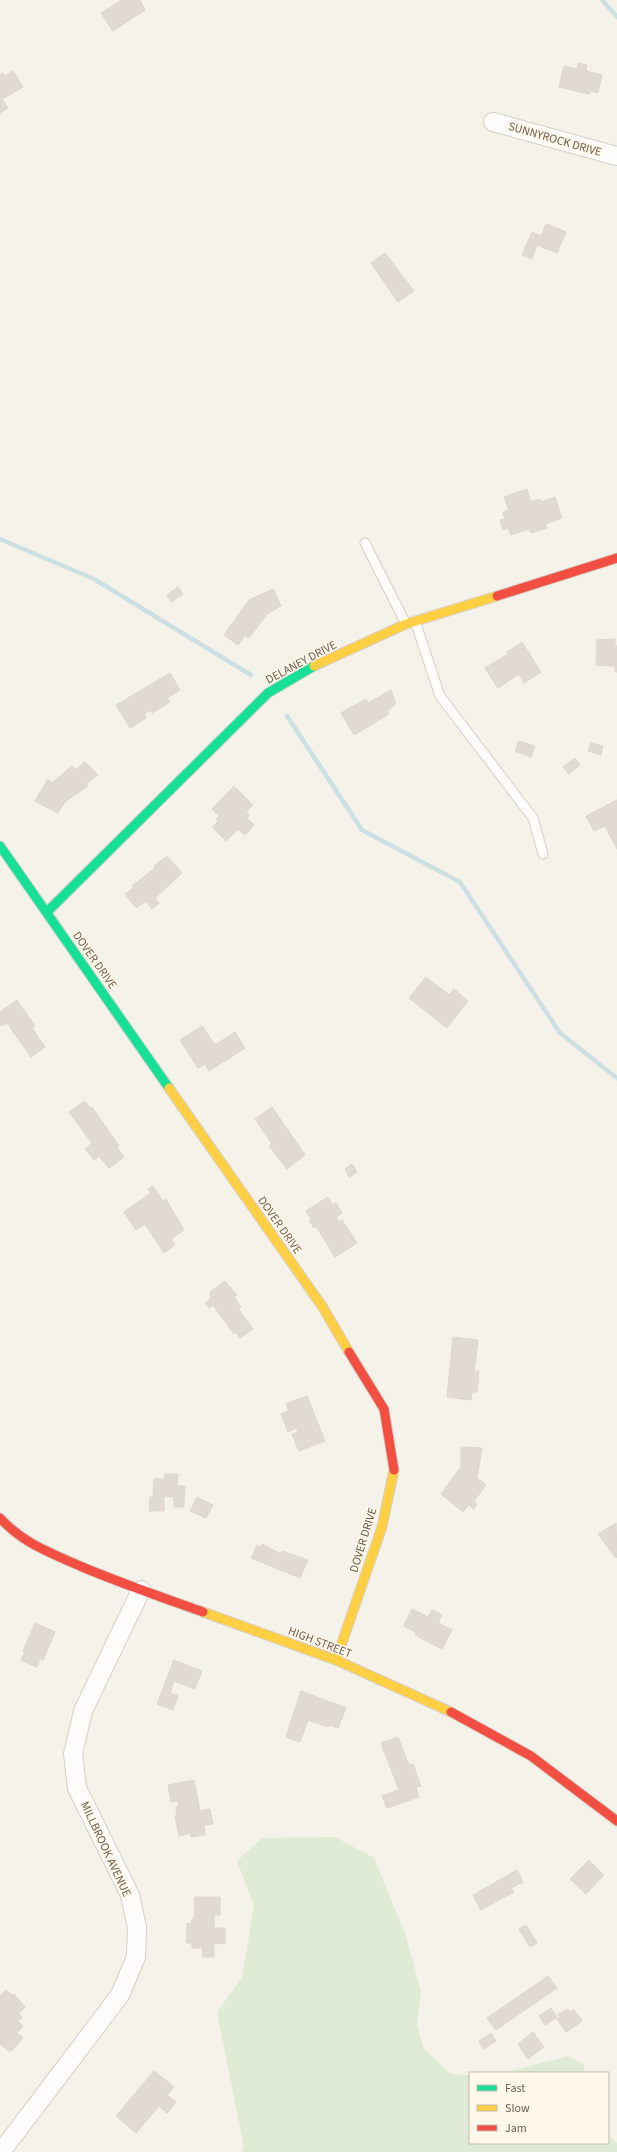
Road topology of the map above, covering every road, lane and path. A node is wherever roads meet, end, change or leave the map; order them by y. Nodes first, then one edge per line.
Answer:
1 (493, 122) dead end
2 (617, 156) edge
3 (365, 543) dead end
4 (617, 558) edge
5 (410, 622) junction
6 (0, 846) edge
7 (543, 854) dead end
8 (47, 912) junction
9 (0, 1518) edge
10 (140, 1590) junction
11 (336, 1660) junction
12 (617, 1821) edge
13 (1, 2152) edge

1 - 2 street, SUNNYROCK DRIVE
3 - 5 lane
4 - 5 street, DELANEY DRIVE
5 - 7 lane
5 - 8 street, DELANEY DRIVE
6 - 8 street, DOVER DRIVE
8 - 11 street, DOVER DRIVE
9 - 10 street, HIGH STREET
10 - 11 street, HIGH STREET
10 - 13 street, MILLBROOK AVENUE
11 - 12 street, HIGH STREET

